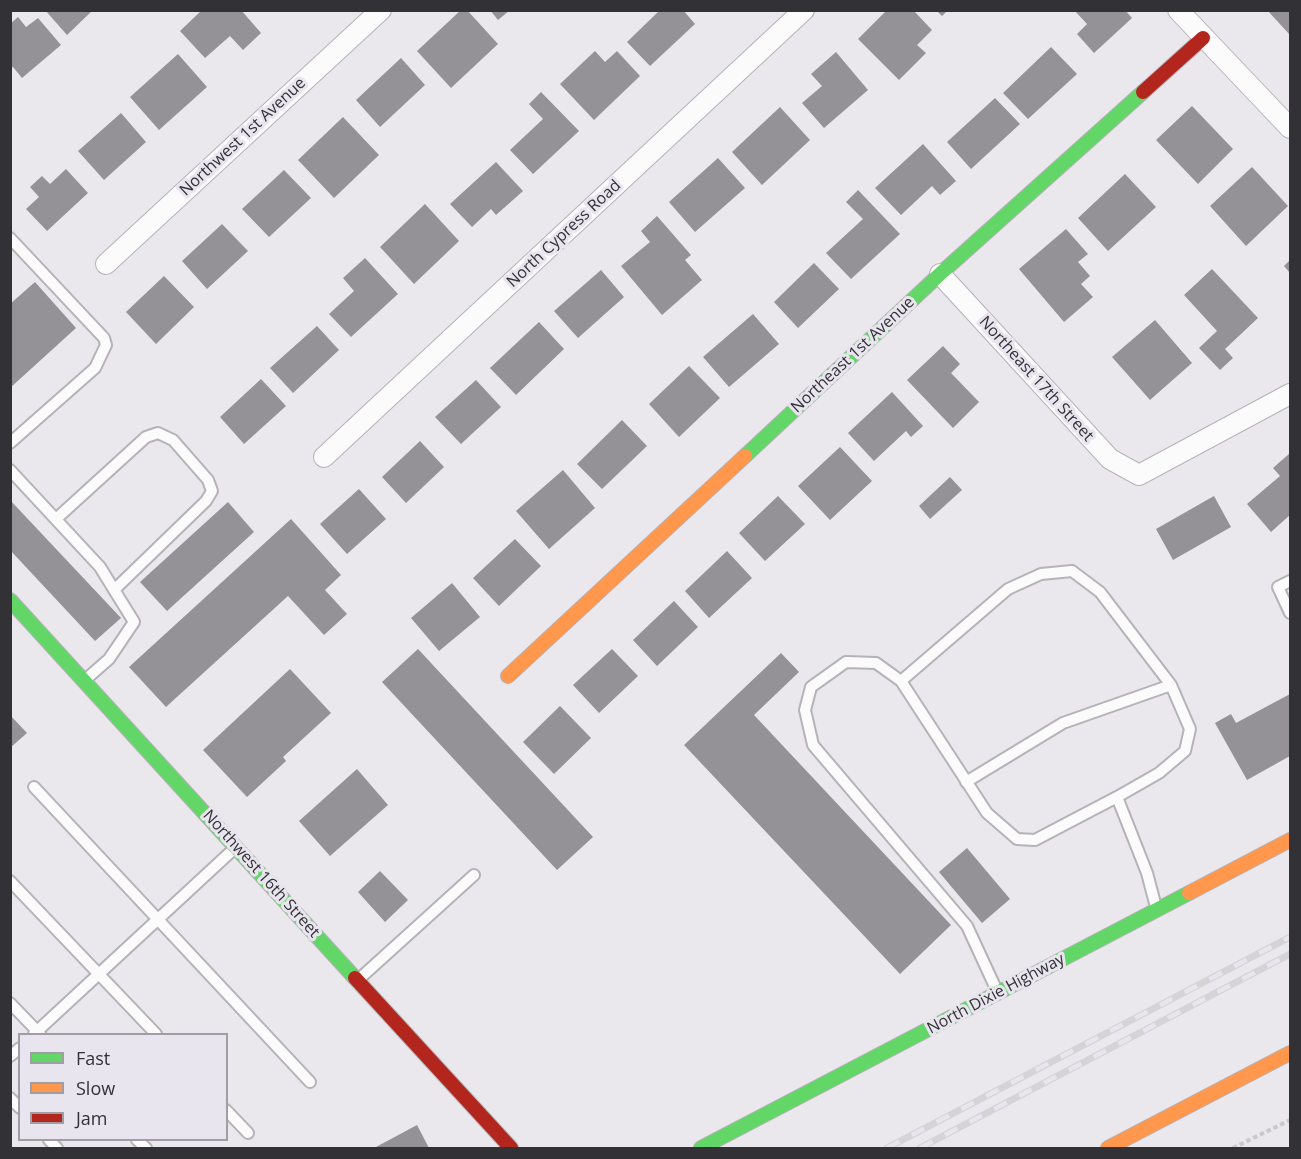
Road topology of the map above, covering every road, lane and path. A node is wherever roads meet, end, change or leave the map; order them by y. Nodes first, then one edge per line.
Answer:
1 (381, 10) edge
2 (804, 10) edge
3 (1178, 10) edge
4 (1203, 38) junction
5 (1290, 128) edge
6 (10, 238) edge
7 (106, 264) dead end
8 (940, 274) junction
9 (1290, 394) edge
10 (10, 443) edge
11 (324, 457) dead end
12 (10, 470) edge
13 (56, 519) junction
14 (1290, 581) edge
15 (114, 590) junction
16 (10, 600) edge
17 (1290, 613) edge
18 (508, 676) dead end
19 (85, 681) junction
20 (901, 681) junction
21 (1171, 685) junction
22 (966, 782) junction
23 (34, 787) dead end
24 (1117, 798) junction
25 (1290, 840) edge
26 (237, 847) junction
27 (474, 875) dead end
28 (10, 881) edge
29 (1156, 910) junction
30 (157, 920) junction
31 (99, 974) junction
32 (357, 980) junction
33 (998, 993) junction
34 (10, 1003) edge
35 (37, 1033) edge
36 (154, 1033) edge
37 (1290, 1053) edge
38 (310, 1082) dead end
39 (228, 1112) edge
40 (1290, 1120) edge
41 (248, 1133) dead end
42 (511, 1149) edge
43 (701, 1149) edge
44 (1108, 1149) edge
45 (1233, 1149) edge

1 - 7 street, Northwest 1st Avenue
2 - 11 street, North Cypress Road
3 - 4 street
4 - 5 street
4 - 8 street, Northeast 1st Avenue
6 - 10 lane
8 - 9 street, Northeast 17th Street
8 - 18 street, Northeast 1st Avenue
12 - 13 lane
13 - 15 lane
13 - 15 lane
14 - 17 lane
15 - 19 lane
16 - 19 street, Northwest 16th Street
19 - 26 street, Northwest 16th Street
20 - 21 lane
20 - 22 lane
20 - 33 lane
21 - 22 lane
21 - 24 lane
22 - 24 lane
23 - 30 lane
24 - 29 lane
25 - 29 street, North Dixie Highway
26 - 30 lane
26 - 32 street, Northwest 16th Street
27 - 32 lane
28 - 31 lane
29 - 33 street, North Dixie Highway
30 - 31 lane
30 - 38 lane
31 - 35 lane
31 - 36 lane
32 - 42 street, Northwest 16th Street
33 - 43 street, North Dixie Highway
34 - 35 lane
37 - 44 street
39 - 41 lane
40 - 45 path

